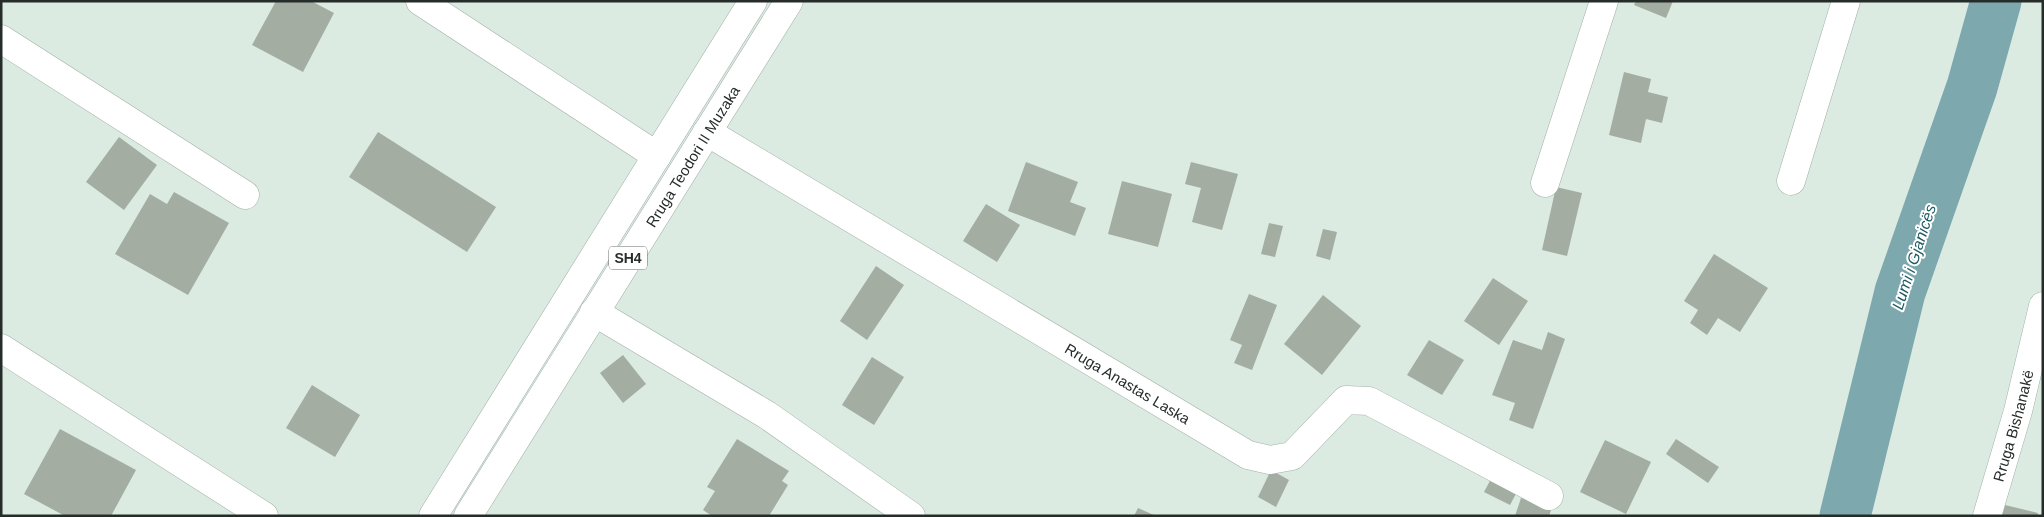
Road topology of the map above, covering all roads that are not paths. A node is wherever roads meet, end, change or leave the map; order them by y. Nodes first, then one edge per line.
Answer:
1 (420, 1) edge
2 (753, 1) edge
3 (789, 1) edge
4 (1604, 1) edge
5 (1846, 1) edge
6 (1, 39) edge
7 (707, 132) junction
8 (657, 156) junction
9 (1791, 181) dead end
10 (1545, 183) dead end
11 (245, 195) dead end
12 (2043, 306) edge
13 (594, 312) junction
14 (1, 348) edge
15 (1549, 496) dead end
16 (264, 516) edge
17 (433, 516) edge
18 (468, 516) edge
19 (911, 516) edge
20 (1988, 516) edge

1 - 8 street
2 - 8 street, Rruga Teodori II Muzaka / SH4
3 - 7 street, Rruga Teodori II Muzaka / SH4
4 - 10 street
5 - 9 street
6 - 11 street
7 - 13 street, Rruga Teodori II Muzaka / SH4
7 - 15 street, Rruga Anastas Laska
8 - 17 street, Rruga Teodori II Muzaka / SH4
12 - 20 street, Rruga Bishanakë
13 - 18 street, Rruga Teodori II Muzaka / SH4
13 - 19 street
14 - 16 street

